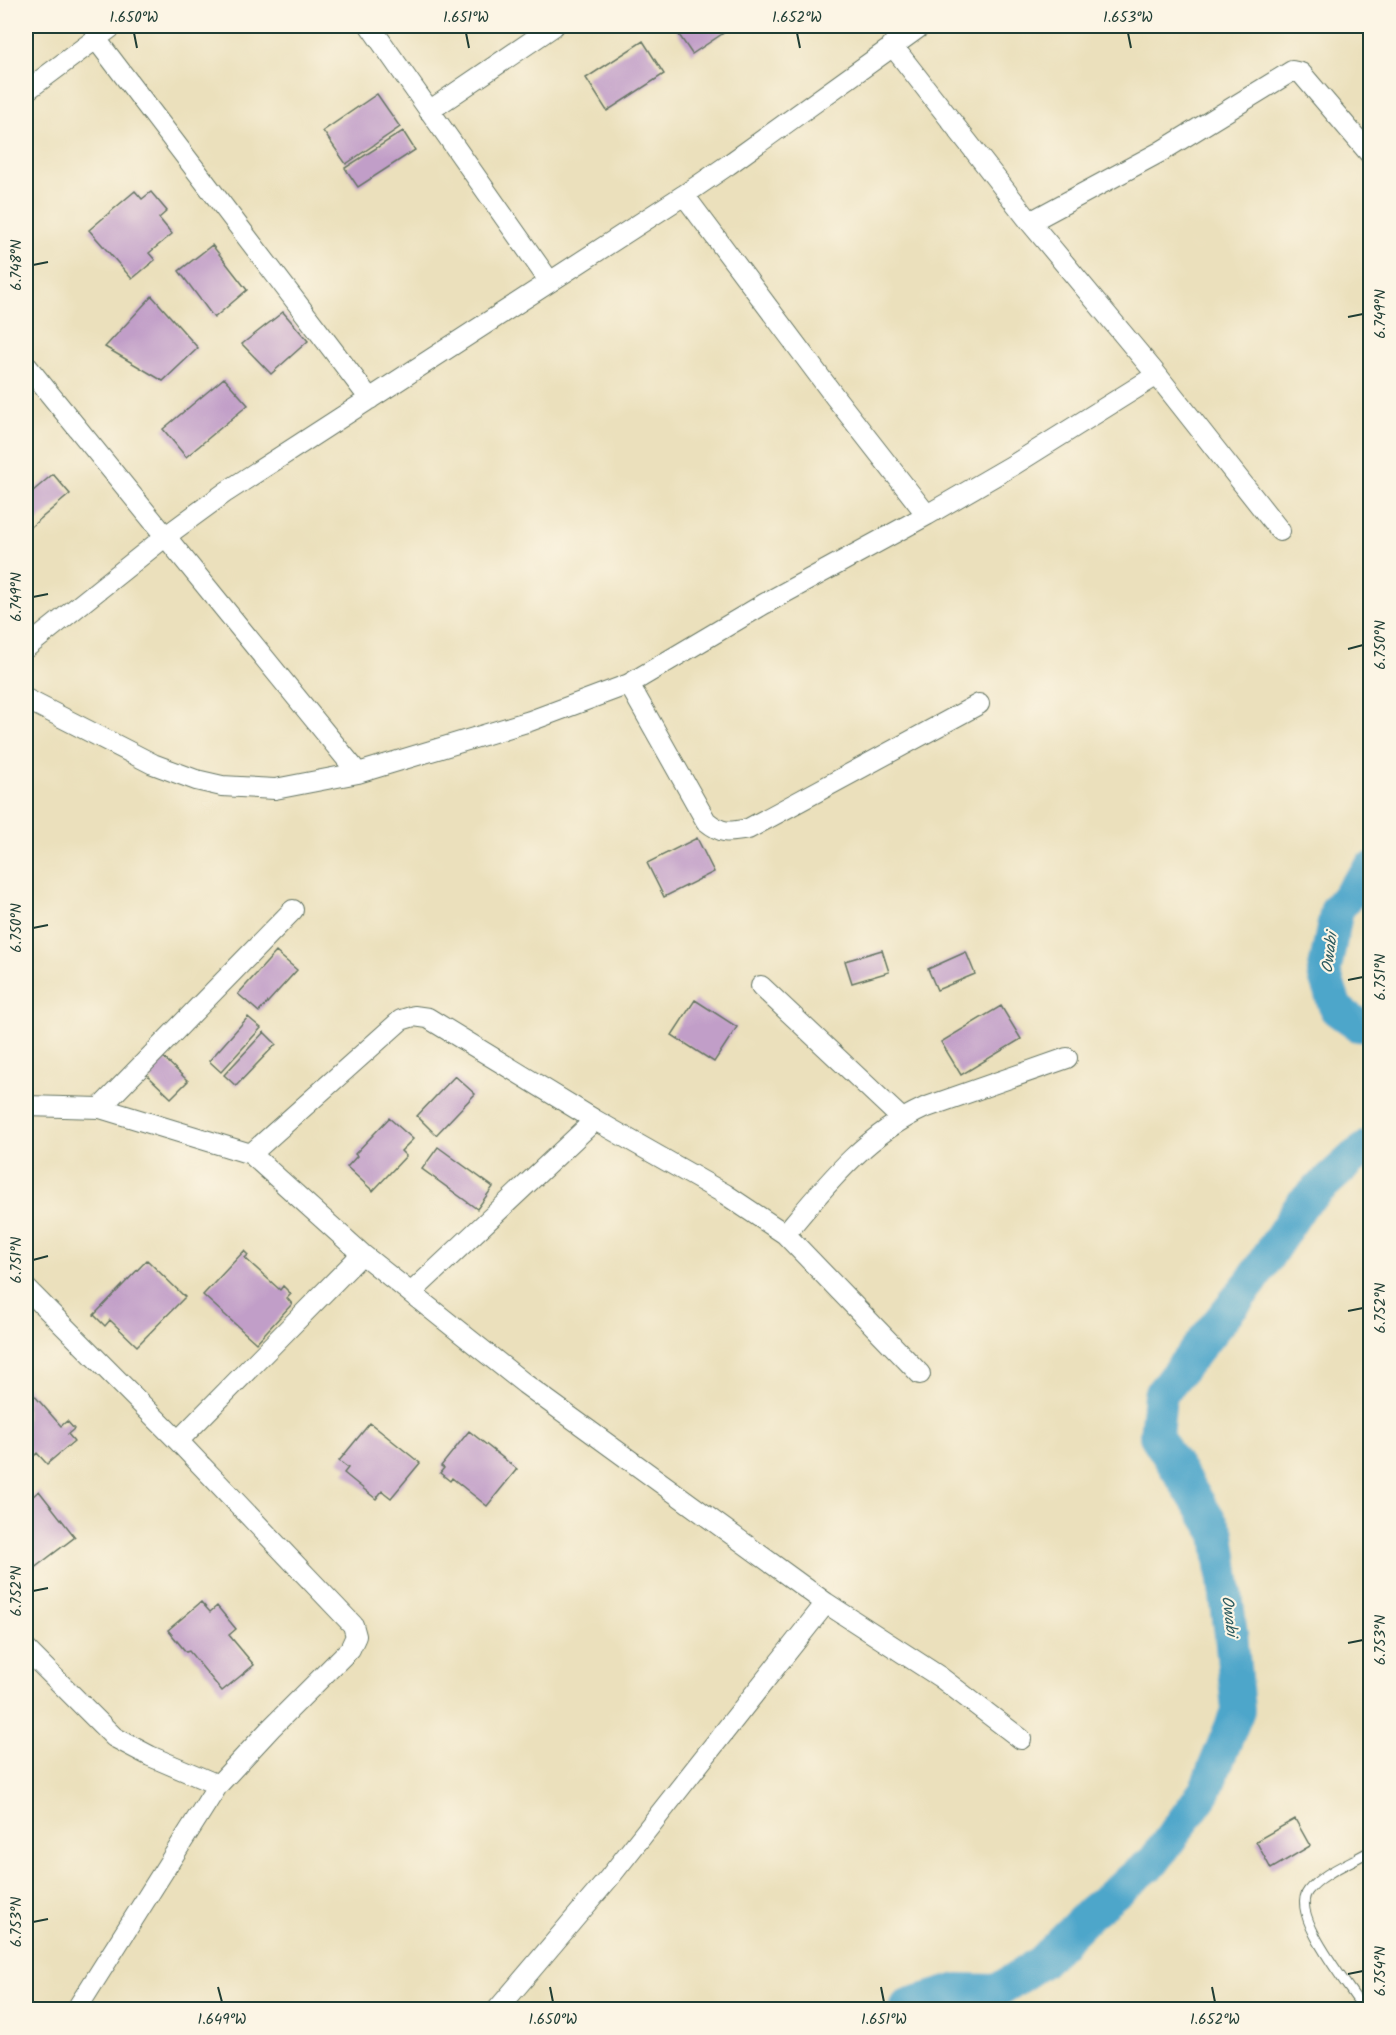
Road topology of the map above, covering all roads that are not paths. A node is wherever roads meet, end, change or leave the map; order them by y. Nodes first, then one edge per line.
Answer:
1 (113, 26) edge
2 (370, 26) edge
3 (554, 26) edge
4 (921, 26) edge
5 (96, 39) junction
6 (892, 45) junction
7 (26, 91) edge
8 (429, 111) junction
9 (1371, 154) edge
10 (684, 195) junction
11 (1030, 222) junction
12 (550, 282) junction
13 (27, 370) edge
14 (1157, 375) junction
15 (370, 399) junction
16 (927, 515) junction
17 (1280, 531) dead end
18 (166, 536) junction
19 (26, 648) edge
20 (629, 684) junction
21 (26, 699) edge
22 (979, 704) dead end
23 (358, 773) junction
24 (293, 910) dead end
25 (761, 986) dead end
26 (1067, 1058) dead end
27 (26, 1106) edge
28 (100, 1108) junction
29 (901, 1118) junction
30 (595, 1120) junction
31 (251, 1154) junction
32 (785, 1234) junction
33 (362, 1254) junction
34 (26, 1288) edge
35 (411, 1293) junction
36 (920, 1374) dead end
37 (177, 1441) junction
38 (826, 1604) junction
39 (26, 1649) edge
40 (1021, 1739) dead end
41 (218, 1785) junction
42 (1371, 1851) edge
43 (76, 2010) edge
44 (497, 2010) edge
45 (1364, 2010) edge

1 - 5 street
2 - 8 street
3 - 8 street
4 - 6 street
5 - 7 street
5 - 15 street
6 - 10 street
6 - 11 street
8 - 12 street
9 - 11 street
10 - 12 street
10 - 16 street
11 - 14 street
12 - 15 street
13 - 18 street
14 - 16 street
14 - 17 street
15 - 18 street
16 - 20 street
18 - 19 street
18 - 23 street
20 - 22 street
20 - 23 street
21 - 23 street
24 - 28 street
25 - 29 street
26 - 29 street
27 - 28 street
28 - 31 street
29 - 32 street
30 - 31 street
30 - 32 street
30 - 35 street
31 - 33 street
32 - 36 street
33 - 35 street
33 - 37 street
34 - 37 street
35 - 38 street
37 - 41 street
38 - 40 street
38 - 44 street
39 - 41 street
41 - 43 street
42 - 45 lane

